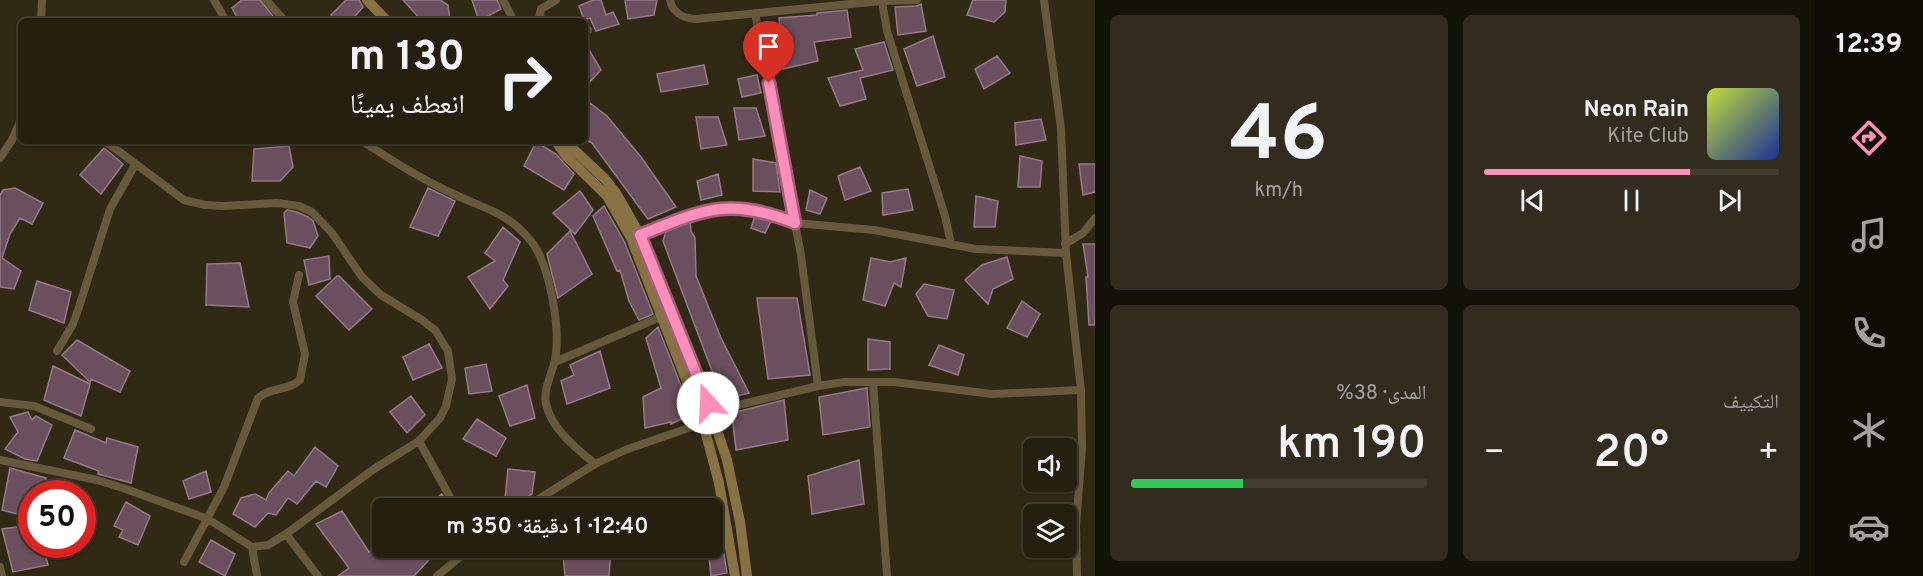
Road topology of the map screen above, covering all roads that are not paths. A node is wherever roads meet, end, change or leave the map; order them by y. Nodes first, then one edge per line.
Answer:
1 (42, 0) edge
2 (266, 0) edge
3 (367, 0) edge
4 (503, 0) edge
5 (556, 0) edge
6 (670, 0) edge
7 (917, 0) edge
8 (1044, 0) edge
9 (217, 1) edge
10 (882, 1) edge
11 (755, 13) junction
12 (41, 18) edge
13 (225, 18) edge
14 (282, 18) edge
15 (384, 18) edge
16 (512, 18) edge
17 (538, 18) edge
18 (18, 127) edge
19 (109, 144) edge
20 (367, 144) edge
21 (557, 144) edge
22 (562, 144) edge
23 (0, 158) edge
24 (135, 165) junction
25 (1095, 218) edge
26 (795, 223) junction
27 (640, 235) junction
28 (951, 244) junction
29 (1065, 244) junction
30 (1066, 253) junction
31 (299, 275) dead end
32 (663, 316) junction
33 (57, 351) dead end
34 (555, 362) junction
35 (873, 382) junction
36 (818, 386) junction
37 (1081, 390) junction
38 (0, 402) edge
39 (708, 420) junction
40 (91, 429) dead end
41 (419, 441) junction
42 (0, 460) edge
43 (595, 464) junction
44 (450, 498) edge
45 (540, 498) edge
46 (208, 519) junction
47 (286, 534) junction
48 (252, 547) junction
49 (459, 558) edge
50 (184, 562) dead end
51 (0, 567) edge
52 (2, 576) edge
53 (257, 576) edge
54 (318, 576) edge
55 (437, 576) edge
56 (735, 576) edge
57 (747, 576) edge
58 (887, 576) edge
59 (1077, 576) edge

1 - 12 street
2 - 14 street
3 - 15 main road
4 - 16 street
5 - 17 street
6 - 11 street
7 - 10 street
8 - 29 street
9 - 13 street
10 - 11 street
10 - 28 street
11 - 26 street
18 - 23 street
19 - 24 street
20 - 34 street
21 - 32 main road
22 - 27 main road
24 - 33 street
24 - 41 street
25 - 29 street
26 - 27 street
26 - 28 street
26 - 36 street
27 - 39 main road
28 - 30 street
29 - 30 street
30 - 37 street
31 - 46 street
32 - 34 street
32 - 39 main road
34 - 43 street
35 - 36 street
35 - 37 street
35 - 58 street
36 - 39 street
37 - 59 street
38 - 40 street
39 - 43 street
39 - 56 main road
39 - 57 main road
41 - 44 street
41 - 47 street
42 - 46 street
43 - 45 street
46 - 48 street
46 - 50 street
47 - 48 street
47 - 54 street
48 - 53 street
49 - 55 street
51 - 52 street

